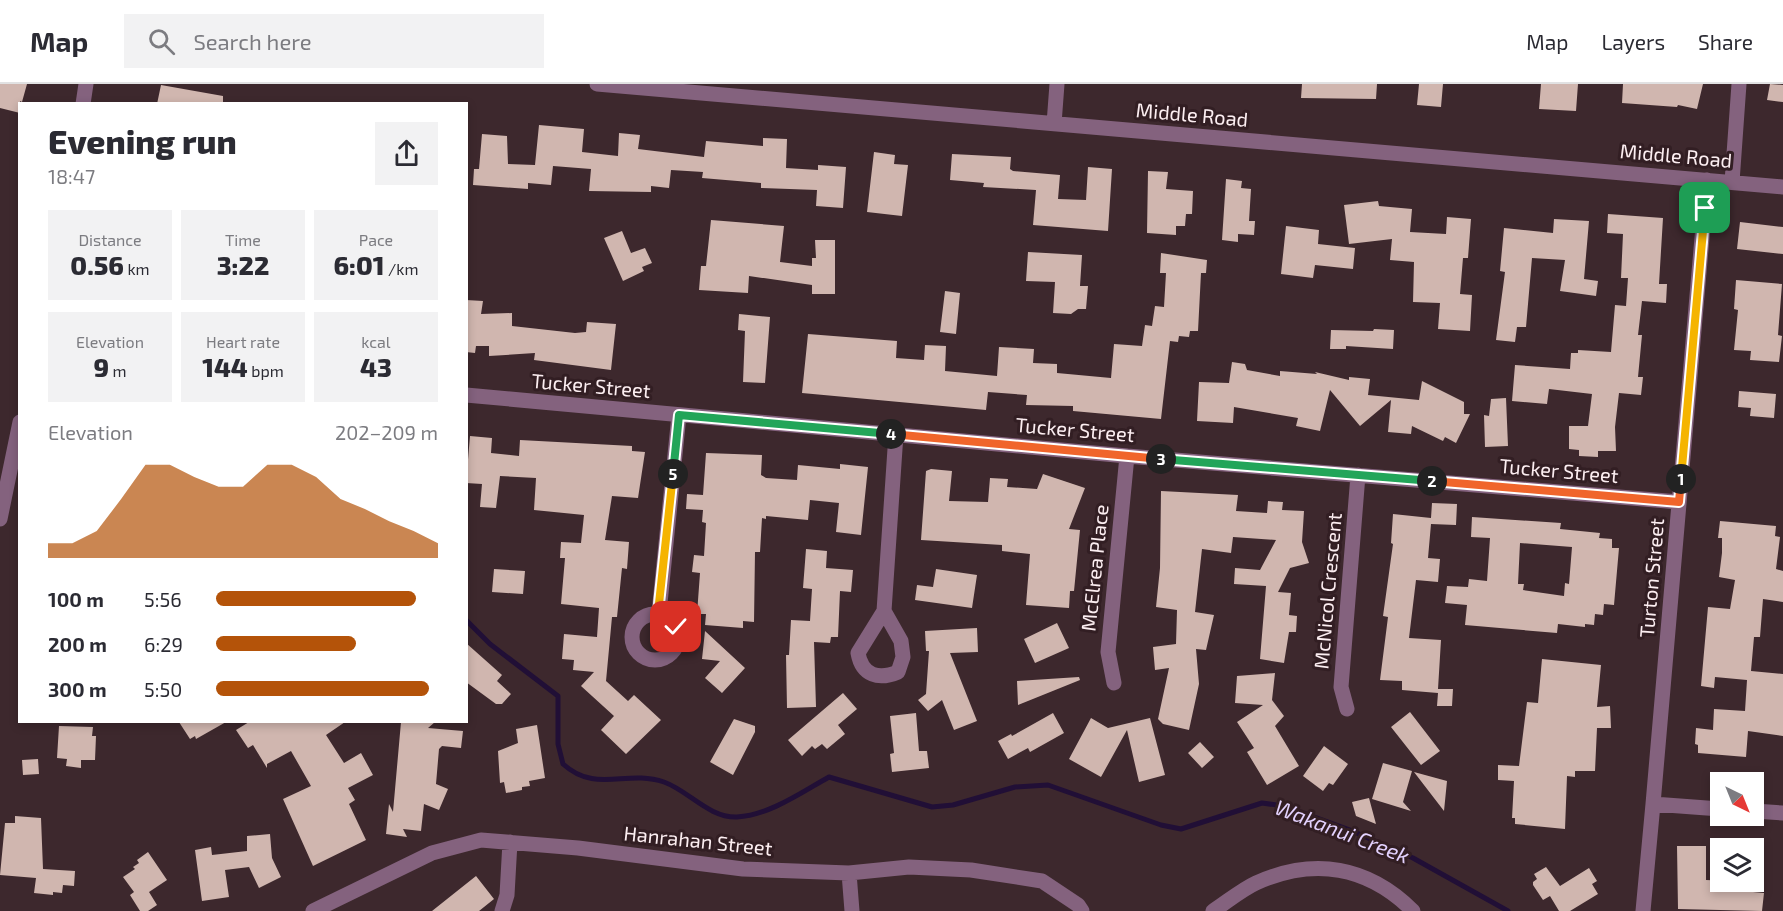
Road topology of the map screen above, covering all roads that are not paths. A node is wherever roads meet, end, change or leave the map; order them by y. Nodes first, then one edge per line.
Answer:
1 (87, 84) edge
2 (597, 84) edge
3 (1057, 84) edge
4 (1739, 84) edge
5 (83, 102) edge
6 (1054, 124) junction
7 (1707, 180) junction
8 (1732, 182) junction
9 (1783, 187) edge
10 (468, 395) edge
11 (679, 415) junction
12 (18, 433) edge
13 (896, 434) junction
14 (1127, 456) junction
15 (1359, 475) junction
16 (1679, 502) junction
17 (0, 519) edge
18 (884, 610) dead end
19 (658, 613) dead end
20 (1114, 683) dead end
21 (1347, 709) dead end
22 (1653, 804) junction
23 (1710, 807) edge
24 (1764, 812) edge
25 (1783, 813) edge
26 (510, 842) junction
27 (849, 873) junction
28 (314, 911) edge
29 (502, 911) edge
30 (852, 911) edge
31 (1082, 911) edge
32 (1213, 911) edge
33 (1413, 911) edge
34 (1644, 911) edge

1 - 5 street
2 - 6 street, Middle Road
3 - 6 street
4 - 8 street
6 - 7 street, Middle Road
7 - 8 street, Middle Road
7 - 16 street, Turton Street
8 - 9 street, Middle Road
10 - 11 street, Tucker Street
11 - 13 street, Tucker Street
11 - 19 street
12 - 17 street
13 - 14 street, Tucker Street
13 - 18 street
14 - 15 street, Tucker Street
14 - 20 street, McElrea Place
15 - 16 street, Tucker Street
15 - 21 street, McNicol Crescent
16 - 22 street, Turton Street
22 - 23 street
22 - 34 street
24 - 25 street
26 - 27 street, Hanrahan Street
26 - 28 street, Hanrahan Street
26 - 29 street
27 - 30 street
27 - 31 street, Hanrahan Street
32 - 33 street

